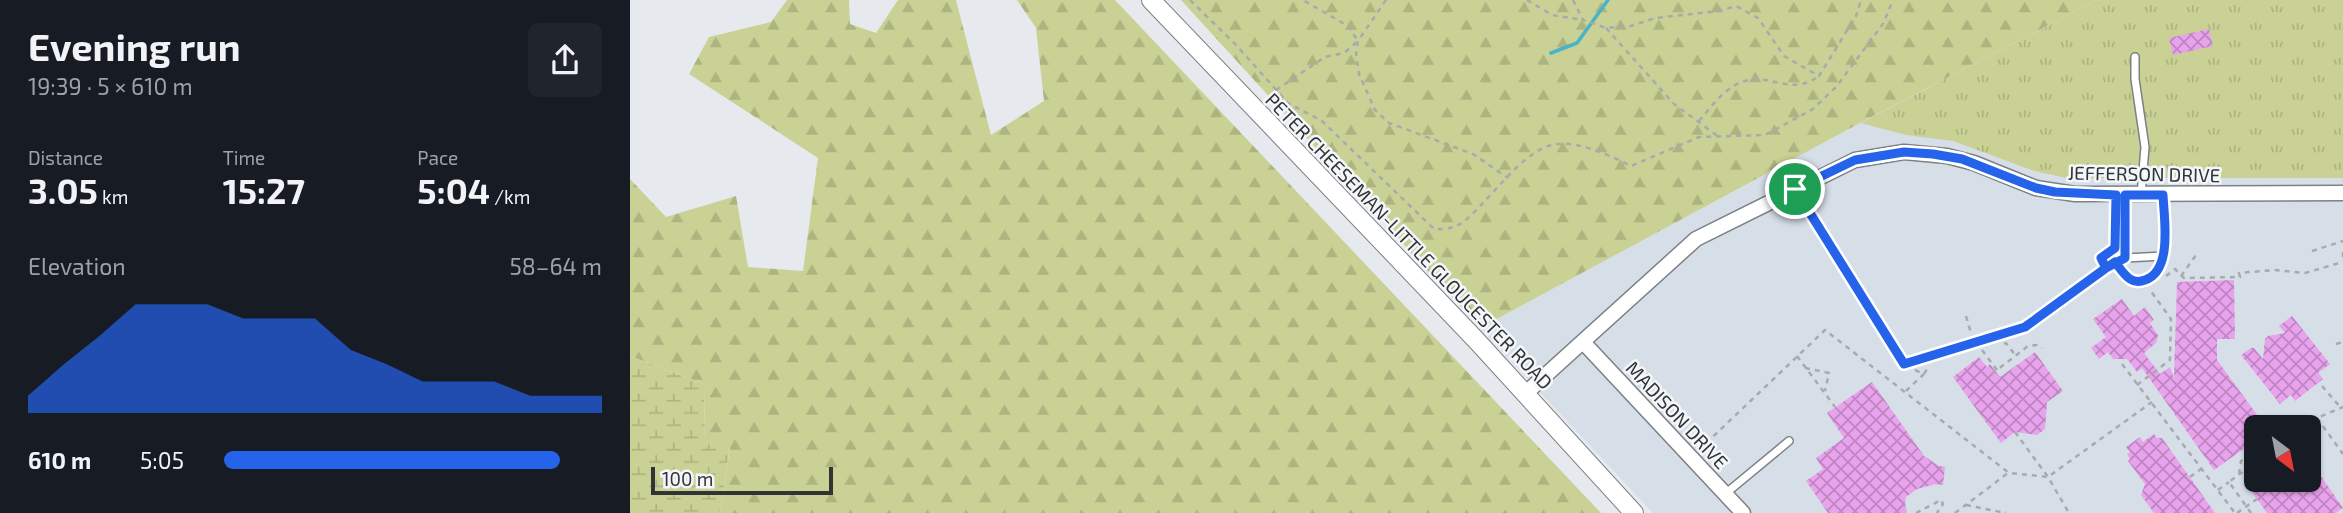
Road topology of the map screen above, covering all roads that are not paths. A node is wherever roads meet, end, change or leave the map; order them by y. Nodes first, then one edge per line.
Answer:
1 (1151, 0) edge
2 (2135, 57) dead end
3 (1795, 189) junction
4 (2343, 193) edge
5 (2125, 195) junction
6 (2141, 195) junction
7 (2163, 195) junction
8 (2164, 256) junction
9 (2125, 258) junction
10 (2115, 262) junction
11 (1583, 342) junction
12 (1526, 393) junction
13 (1789, 441) dead end
14 (1725, 494) junction
15 (1634, 513) edge
16 (1743, 513) edge

1 - 12 street, PETER CHEESEMAN-LITTLE GLOUCESTER ROAD
2 - 6 lane
3 - 5 street, JEFFERSON DRIVE
3 - 10 lane
3 - 11 street, JEFFERSON DRIVE
4 - 7 street, JEFFERSON DRIVE
5 - 6 street, JEFFERSON DRIVE
5 - 9 lane
6 - 7 street, JEFFERSON DRIVE
7 - 8 lane
8 - 9 lane
8 - 10 lane
9 - 10 lane
11 - 12 street, JEFFERSON DRIVE
11 - 14 street, MADISON DRIVE
12 - 15 street, PETER CHEESEMAN-LITTLE GLOUCESTER ROAD
13 - 14 lane
14 - 16 street, MADISON DRIVE

